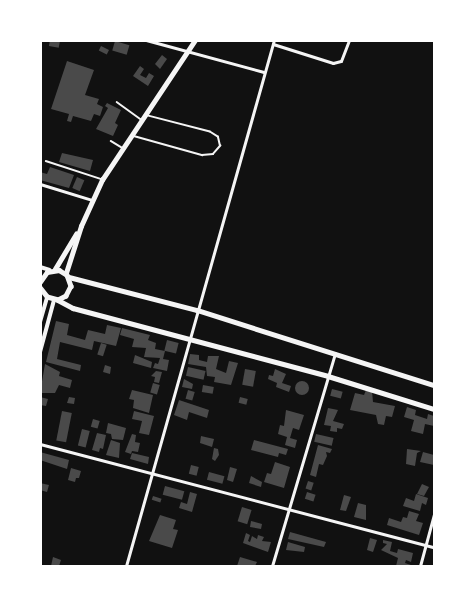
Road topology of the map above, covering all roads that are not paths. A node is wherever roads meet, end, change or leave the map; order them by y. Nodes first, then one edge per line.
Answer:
1 (146, 40) edge
2 (195, 40) edge
3 (349, 40) edge
4 (273, 42) edge
5 (188, 51) junction
6 (264, 72) junction
7 (117, 102) dead end
8 (142, 117) junction
9 (130, 135) junction
10 (111, 141) dead end
11 (122, 148) junction
12 (46, 161) dead end
13 (102, 180) junction
14 (40, 184) edge
15 (92, 200) junction
16 (81, 226) junction
17 (40, 267) edge
18 (52, 270) junction
19 (67, 275) junction
20 (41, 277) edge
21 (42, 292) edge
22 (56, 300) junction
23 (197, 310) junction
24 (40, 322) edge
25 (190, 339) junction
26 (40, 352) edge
27 (335, 353) junction
28 (328, 376) junction
29 (435, 385) edge
30 (435, 409) edge
31 (40, 444) edge
32 (152, 475) junction
33 (289, 509) junction
34 (435, 514) edge
35 (426, 545) junction
36 (435, 547) edge
37 (126, 567) edge
38 (272, 567) edge
39 (420, 567) edge

1 - 5 street
2 - 5 main road
3 - 4 street
4 - 6 street
5 - 6 street
5 - 8 main road
6 - 23 street
7 - 8 lane
8 - 9 main road
8 - 9 lane
9 - 11 main road
10 - 11 lane
11 - 13 main road
12 - 13 lane
13 - 15 main road
14 - 15 street
15 - 16 main road
16 - 18 main road
16 - 19 main road
17 - 18 main road
18 - 19 main road
18 - 20 main road
19 - 22 main road
19 - 23 main road
21 - 22 main road
21 - 24 main road
22 - 25 main road
22 - 26 main road
23 - 25 street
23 - 27 main road
25 - 28 main road
25 - 32 street
27 - 28 street
27 - 29 main road
28 - 30 main road
28 - 33 street
31 - 32 street
32 - 33 street
32 - 37 street
33 - 35 street
33 - 38 street
34 - 35 street
35 - 36 street
35 - 39 street

